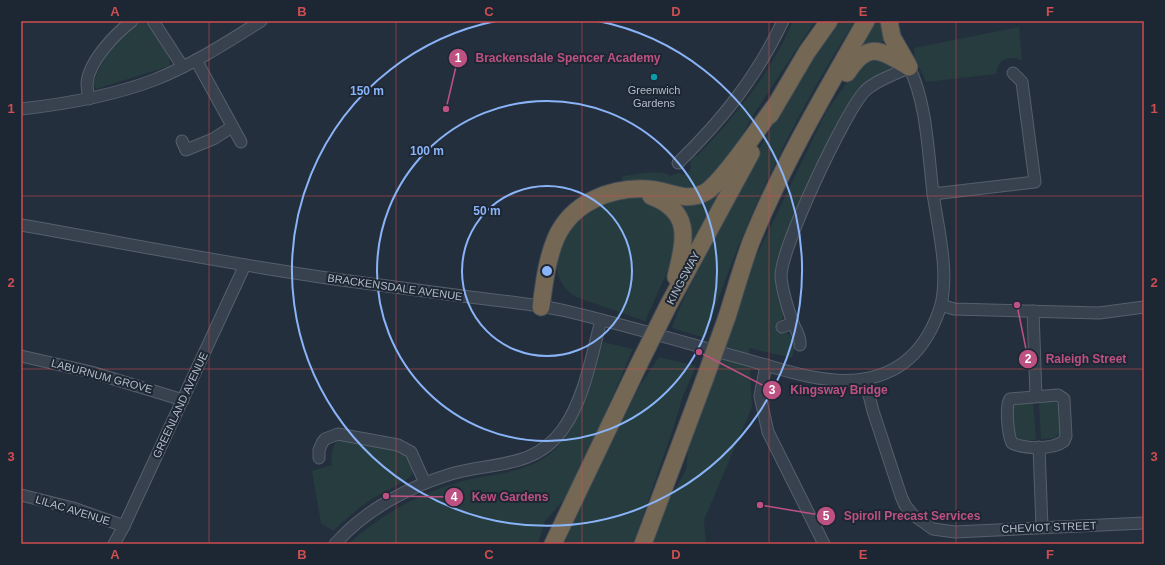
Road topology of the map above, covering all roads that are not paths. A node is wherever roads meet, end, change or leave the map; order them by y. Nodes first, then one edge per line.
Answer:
1 (132, 21) edge
2 (153, 21) edge
3 (260, 21) edge
4 (783, 21) edge
5 (829, 21) edge
6 (866, 21) edge
7 (889, 21) edge
8 (196, 60) junction
9 (183, 67) junction
10 (909, 67) junction
11 (1014, 73) dead end
12 (89, 99) junction
13 (775, 106) junction
14 (21, 109) edge
15 (232, 127) junction
16 (803, 134) junction
17 (182, 141) dead end
18 (241, 142) dead end
19 (678, 163) dead end
20 (639, 189) junction
21 (934, 194) junction
22 (21, 224) edge
23 (245, 265) junction
24 (670, 302) junction
25 (941, 305) junction
26 (540, 306) junction
27 (1144, 307) edge
28 (1033, 311) junction
29 (601, 320) junction
30 (793, 324) junction
31 (782, 327) dead end
32 (800, 345) dead end
33 (21, 356) edge
34 (766, 365) junction
35 (864, 379) junction
36 (1036, 396) junction
37 (183, 400) junction
38 (1039, 447) junction
39 (319, 458) dead end
40 (425, 483) junction
41 (21, 495) edge
42 (1144, 523) edge
43 (124, 526) junction
44 (1042, 527) junction
45 (114, 544) edge
46 (335, 544) edge
47 (553, 544) edge
48 (644, 544) edge
49 (824, 544) edge

1 - 12 street
2 - 9 street
3 - 8 street
4 - 19 street
5 - 13 highway, KINGSWAY
6 - 16 highway
7 - 10 highway
8 - 9 street
8 - 15 street
9 - 12 street
10 - 16 highway
10 - 21 street, BRACKENSDALE AVENUE
10 - 30 street
11 - 21 street
12 - 14 street
13 - 20 highway
13 - 24 highway, KINGSWAY
15 - 17 street
15 - 18 street
16 - 48 highway, bridge
20 - 24 highway
20 - 26 highway
21 - 25 street, BRACKENSDALE AVENUE
22 - 23 street, BRACKENSDALE AVENUE
23 - 26 street, BRACKENSDALE AVENUE
23 - 37 street, GREENLAND AVENUE
24 - 47 highway, KINGSWAY, bridge
25 - 28 street
25 - 35 street, BRACKENSDALE AVENUE
26 - 29 street, BRACKENSDALE AVENUE
27 - 28 street
28 - 36 street
29 - 34 street, BRACKENSDALE AVENUE
29 - 40 street
30 - 31 street
30 - 32 street
33 - 37 street, LABURNUM GROVE
34 - 35 street, BRACKENSDALE AVENUE
34 - 49 street
35 - 44 street, CHEVIOT STREET
36 - 38 street
36 - 38 street
37 - 43 street, GREENLAND AVENUE
38 - 44 street
39 - 40 street
40 - 46 street
41 - 43 street, LILAC AVENUE
42 - 44 street, CHEVIOT STREET
43 - 45 street, GREENLAND AVENUE

